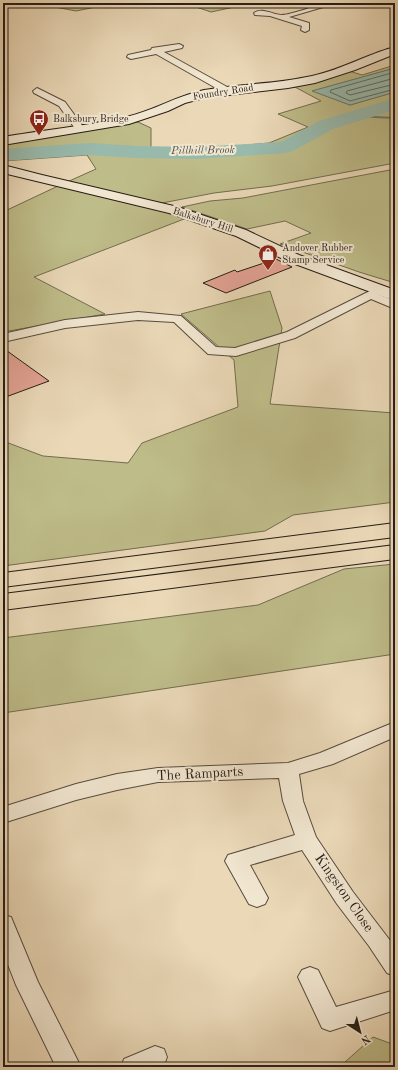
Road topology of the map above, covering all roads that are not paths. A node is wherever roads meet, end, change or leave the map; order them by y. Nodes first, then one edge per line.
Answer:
1 (334, 3) edge
2 (314, 8) junction
3 (322, 10) dead end
4 (258, 13) dead end
5 (282, 18) junction
6 (305, 30) dead end
7 (179, 46) dead end
8 (395, 50) edge
9 (157, 51) junction
10 (131, 57) dead end
11 (226, 90) junction
12 (37, 91) dead end
13 (79, 128) junction
14 (3, 141) edge
15 (3, 169) edge
16 (376, 292) junction
17 (395, 296) edge
18 (395, 305) edge
19 (3, 338) edge
20 (395, 530) edge
21 (395, 552) edge
22 (3, 580) edge
23 (3, 602) edge
24 (395, 728) edge
25 (288, 770) junction
26 (3, 815) edge
27 (308, 840) junction
28 (257, 898) dead end
29 (3, 924) edge
30 (395, 966) edge
31 (310, 977) dead end
32 (395, 1000) edge
33 (69, 1067) edge

1 - 2 street
2 - 3 street
2 - 5 street
4 - 5 street
5 - 6 street
7 - 9 street
8 - 11 street, Foundry Road
9 - 10 street
9 - 11 street
11 - 13 street, Foundry Road
12 - 13 street
13 - 14 street, Foundry Road
15 - 16 street, Balksbury Hill
16 - 17 street, Balksbury Hill
16 - 18 street
16 - 19 street
20 - 22 highway
21 - 23 highway
24 - 25 street, The Ramparts
25 - 26 street, The Ramparts
25 - 27 street, Kingston Close
27 - 28 street
27 - 30 street, Kingston Close
29 - 33 street
31 - 32 street

